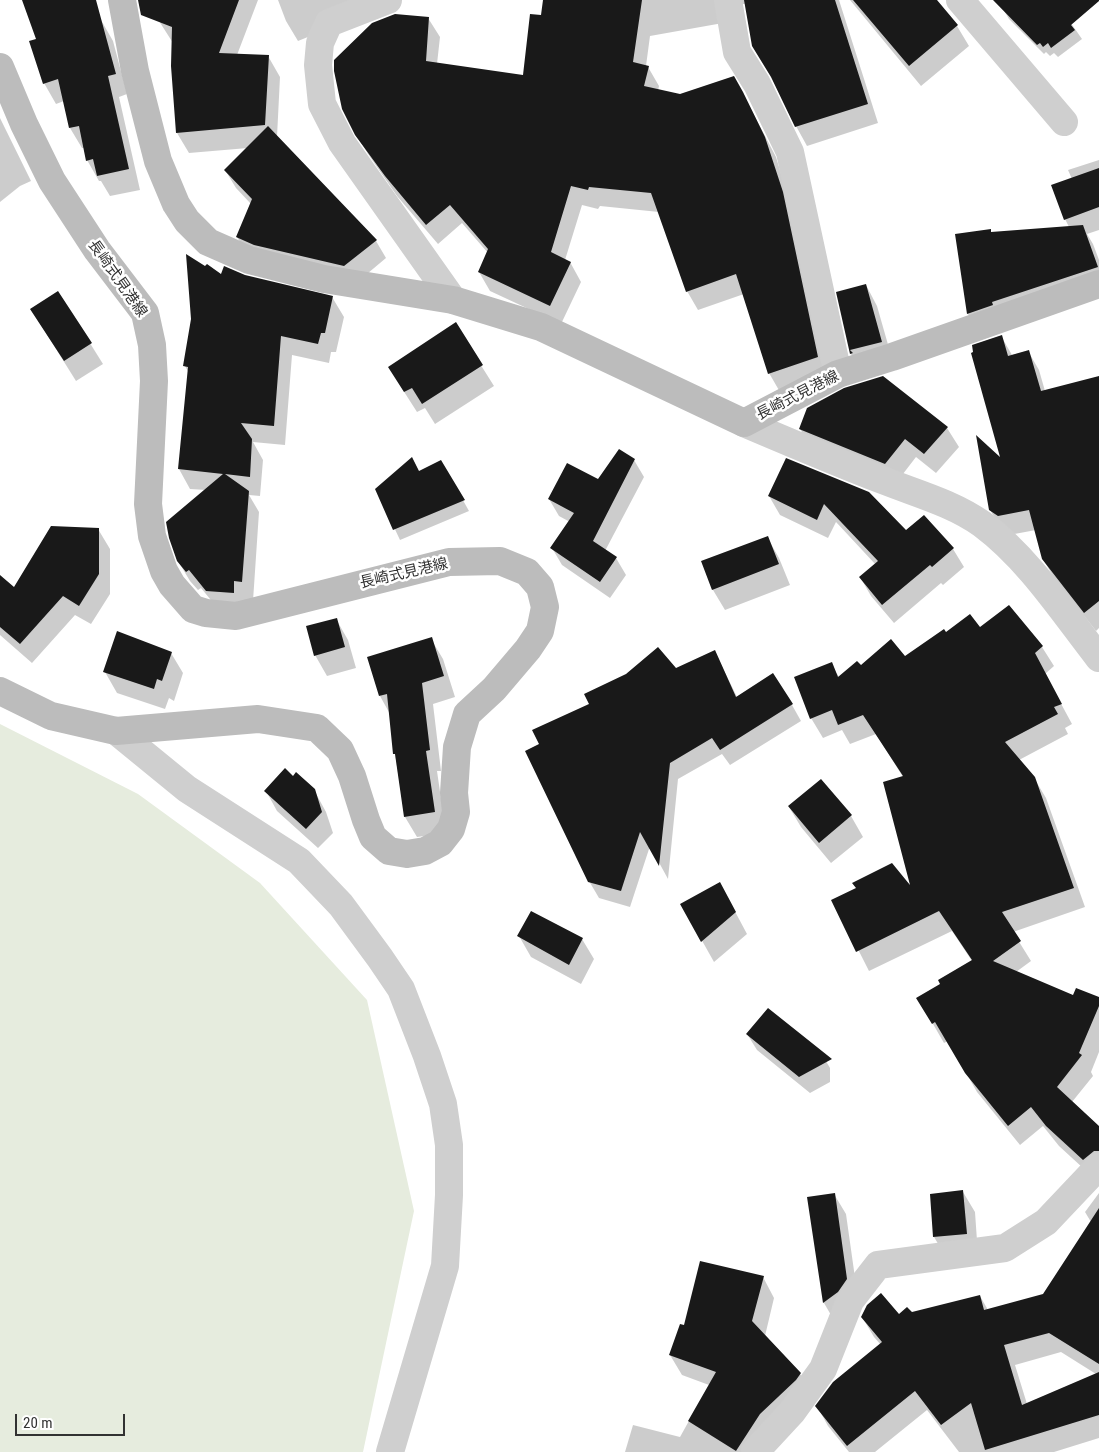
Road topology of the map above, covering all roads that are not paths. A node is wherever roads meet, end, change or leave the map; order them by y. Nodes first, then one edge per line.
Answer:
1 (122, 0) edge
2 (388, 0) edge
3 (728, 0) edge
4 (960, 0) edge
5 (0, 67) edge
6 (1064, 122) dead end
7 (1099, 284) edge
8 (453, 300) junction
9 (838, 374) junction
10 (744, 423) junction
11 (1099, 658) edge
12 (0, 691) edge
13 (116, 731) junction
14 (1099, 1166) edge
15 (390, 1452) edge
16 (755, 1452) edge

1 - 8 main road, 長崎式見港線
2 - 8 street
3 - 9 street
4 - 6 street
5 - 13 main road, 長崎式見港線
7 - 9 main road, 長崎式見港線
8 - 10 main road, 長崎式見港線
9 - 10 main road, 長崎式見港線
10 - 11 street
12 - 13 main road, 長崎式見港線
13 - 15 street
14 - 16 street

